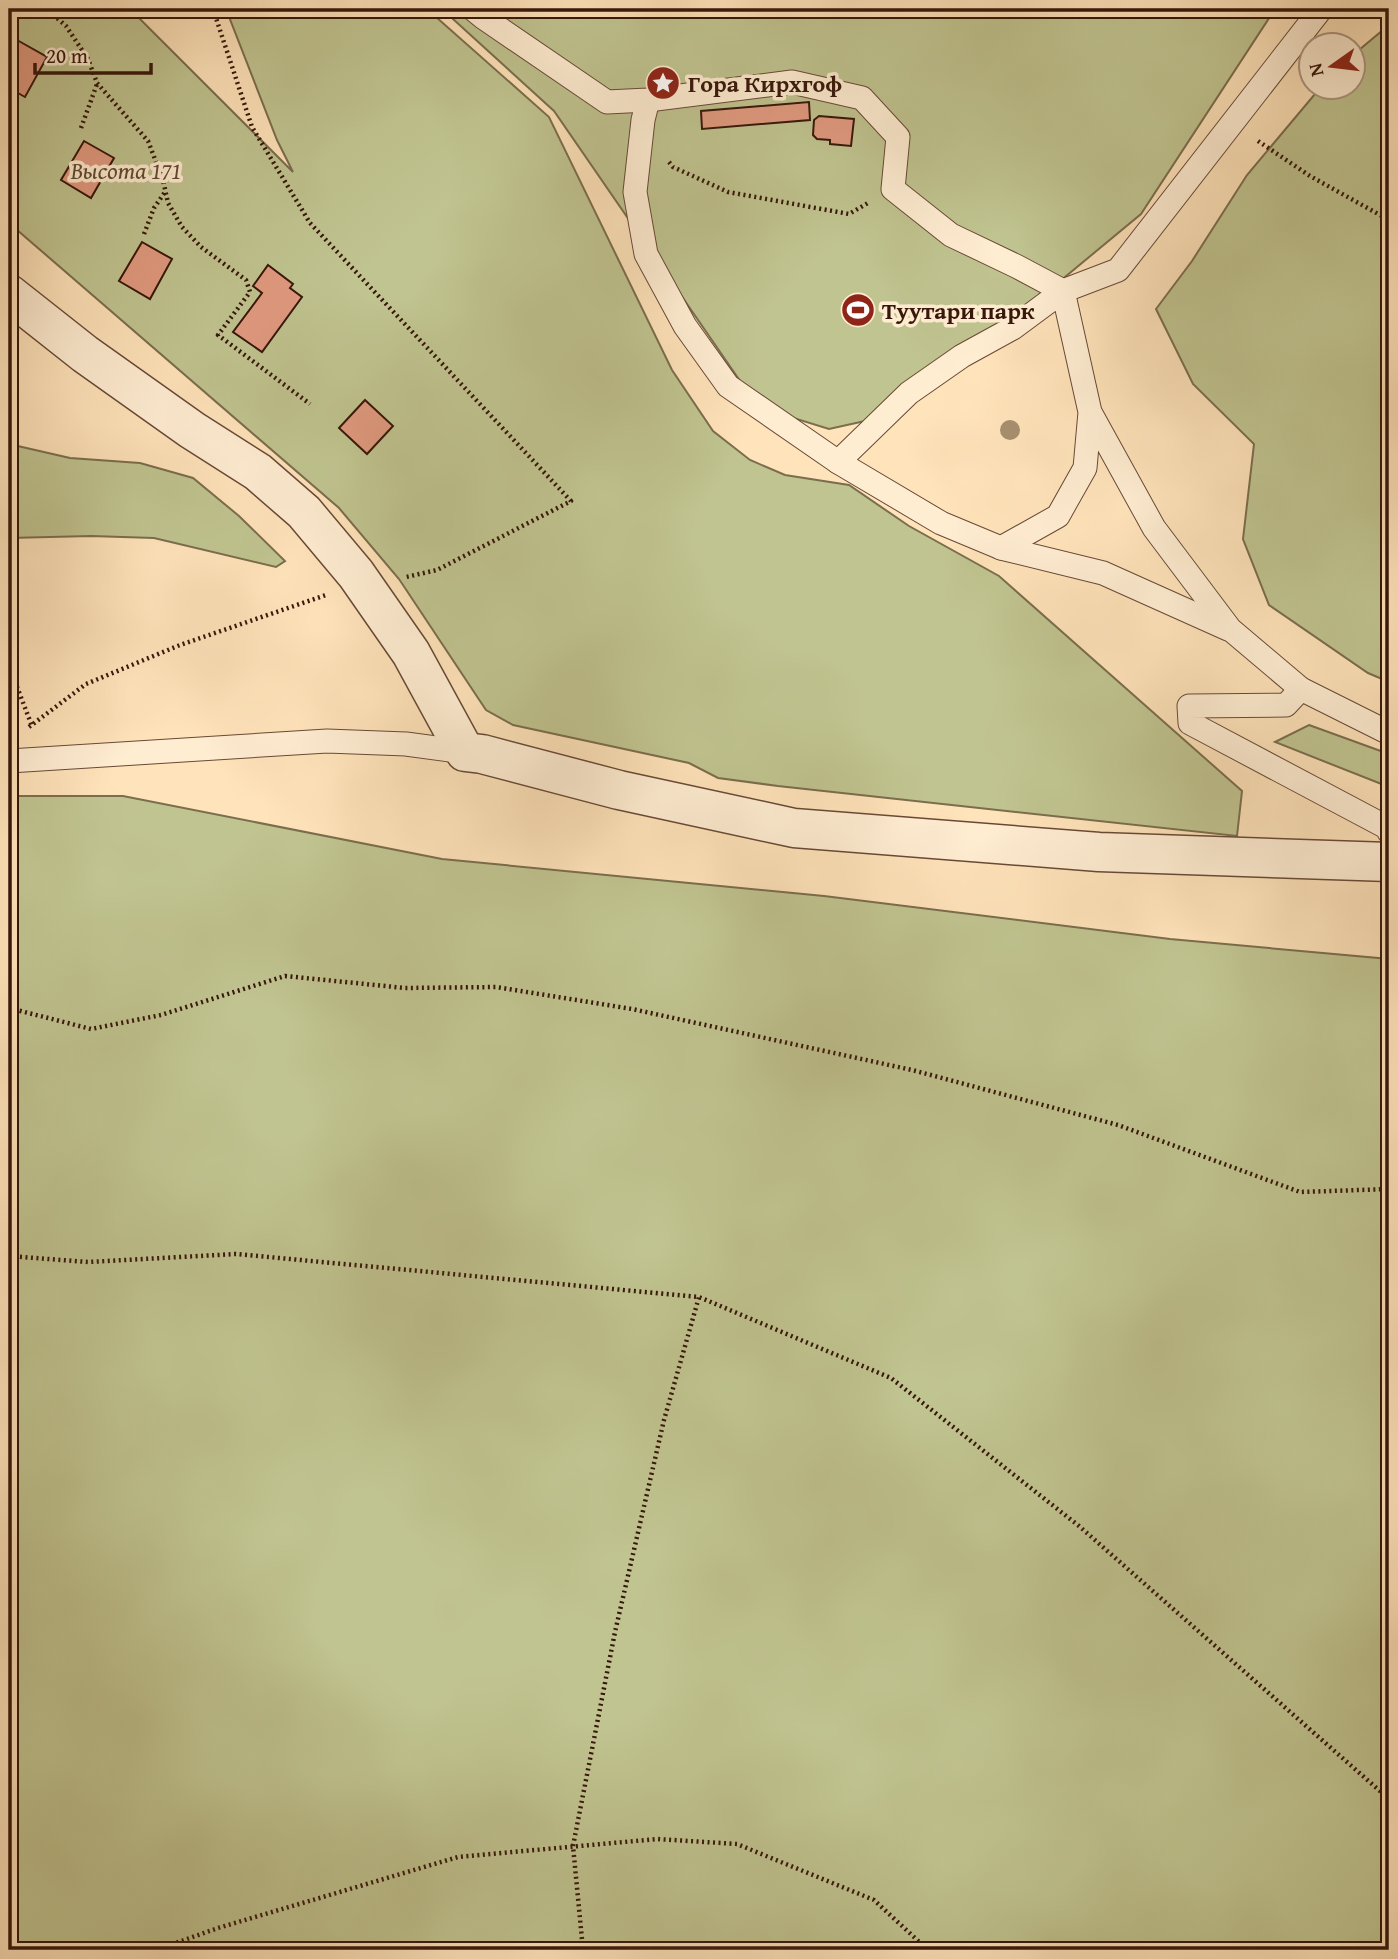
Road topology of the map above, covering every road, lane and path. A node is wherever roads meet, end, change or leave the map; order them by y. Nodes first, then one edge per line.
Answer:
1 (44, 9) edge
2 (214, 9) edge
3 (473, 9) edge
4 (1321, 9) edge
5 (97, 83) junction
6 (645, 110) junction
7 (1233, 124) junction
8 (81, 128) dead end
9 (893, 189) junction
10 (166, 191) junction
11 (1389, 220) edge
12 (144, 234) dead end
13 (1063, 292) junction
14 (9, 294) edge
15 (310, 404) dead end
16 (1090, 412) junction
17 (838, 463) junction
18 (1001, 548) junction
19 (381, 580) junction
20 (1230, 629) junction
21 (9, 666) edge
22 (1301, 689) junction
23 (1389, 733) edge
24 (20, 734) dead end
25 (465, 752) junction
26 (45, 759) junction
27 (9, 761) edge
28 (1389, 832) edge
29 (1389, 862) edge
30 (9, 1008) edge
31 (1389, 1189) edge
32 (9, 1256) edge
33 (699, 1297) junction
34 (1389, 1799) edge
35 (573, 1846) junction
36 (156, 1950) edge
37 (583, 1950) edge
38 (928, 1950) edge

1 - 5 path
2 - 19 path
3 - 6 lane
4 - 7 lane
5 - 8 path
5 - 10 path
6 - 9 path
6 - 9 lane
6 - 17 lane
7 - 11 path
7 - 13 lane
9 - 13 lane
10 - 12 path
10 - 15 path
13 - 16 lane
13 - 17 lane
14 - 19 street
16 - 18 lane
16 - 20 lane
17 - 18 lane
18 - 20 lane
19 - 24 path
19 - 25 street
20 - 22 lane
21 - 26 path
22 - 23 lane
22 - 28 lane
25 - 26 lane
25 - 29 street
26 - 27 lane
30 - 31 path
32 - 33 path
33 - 34 path
33 - 35 path
35 - 36 path
35 - 37 path
35 - 38 path

